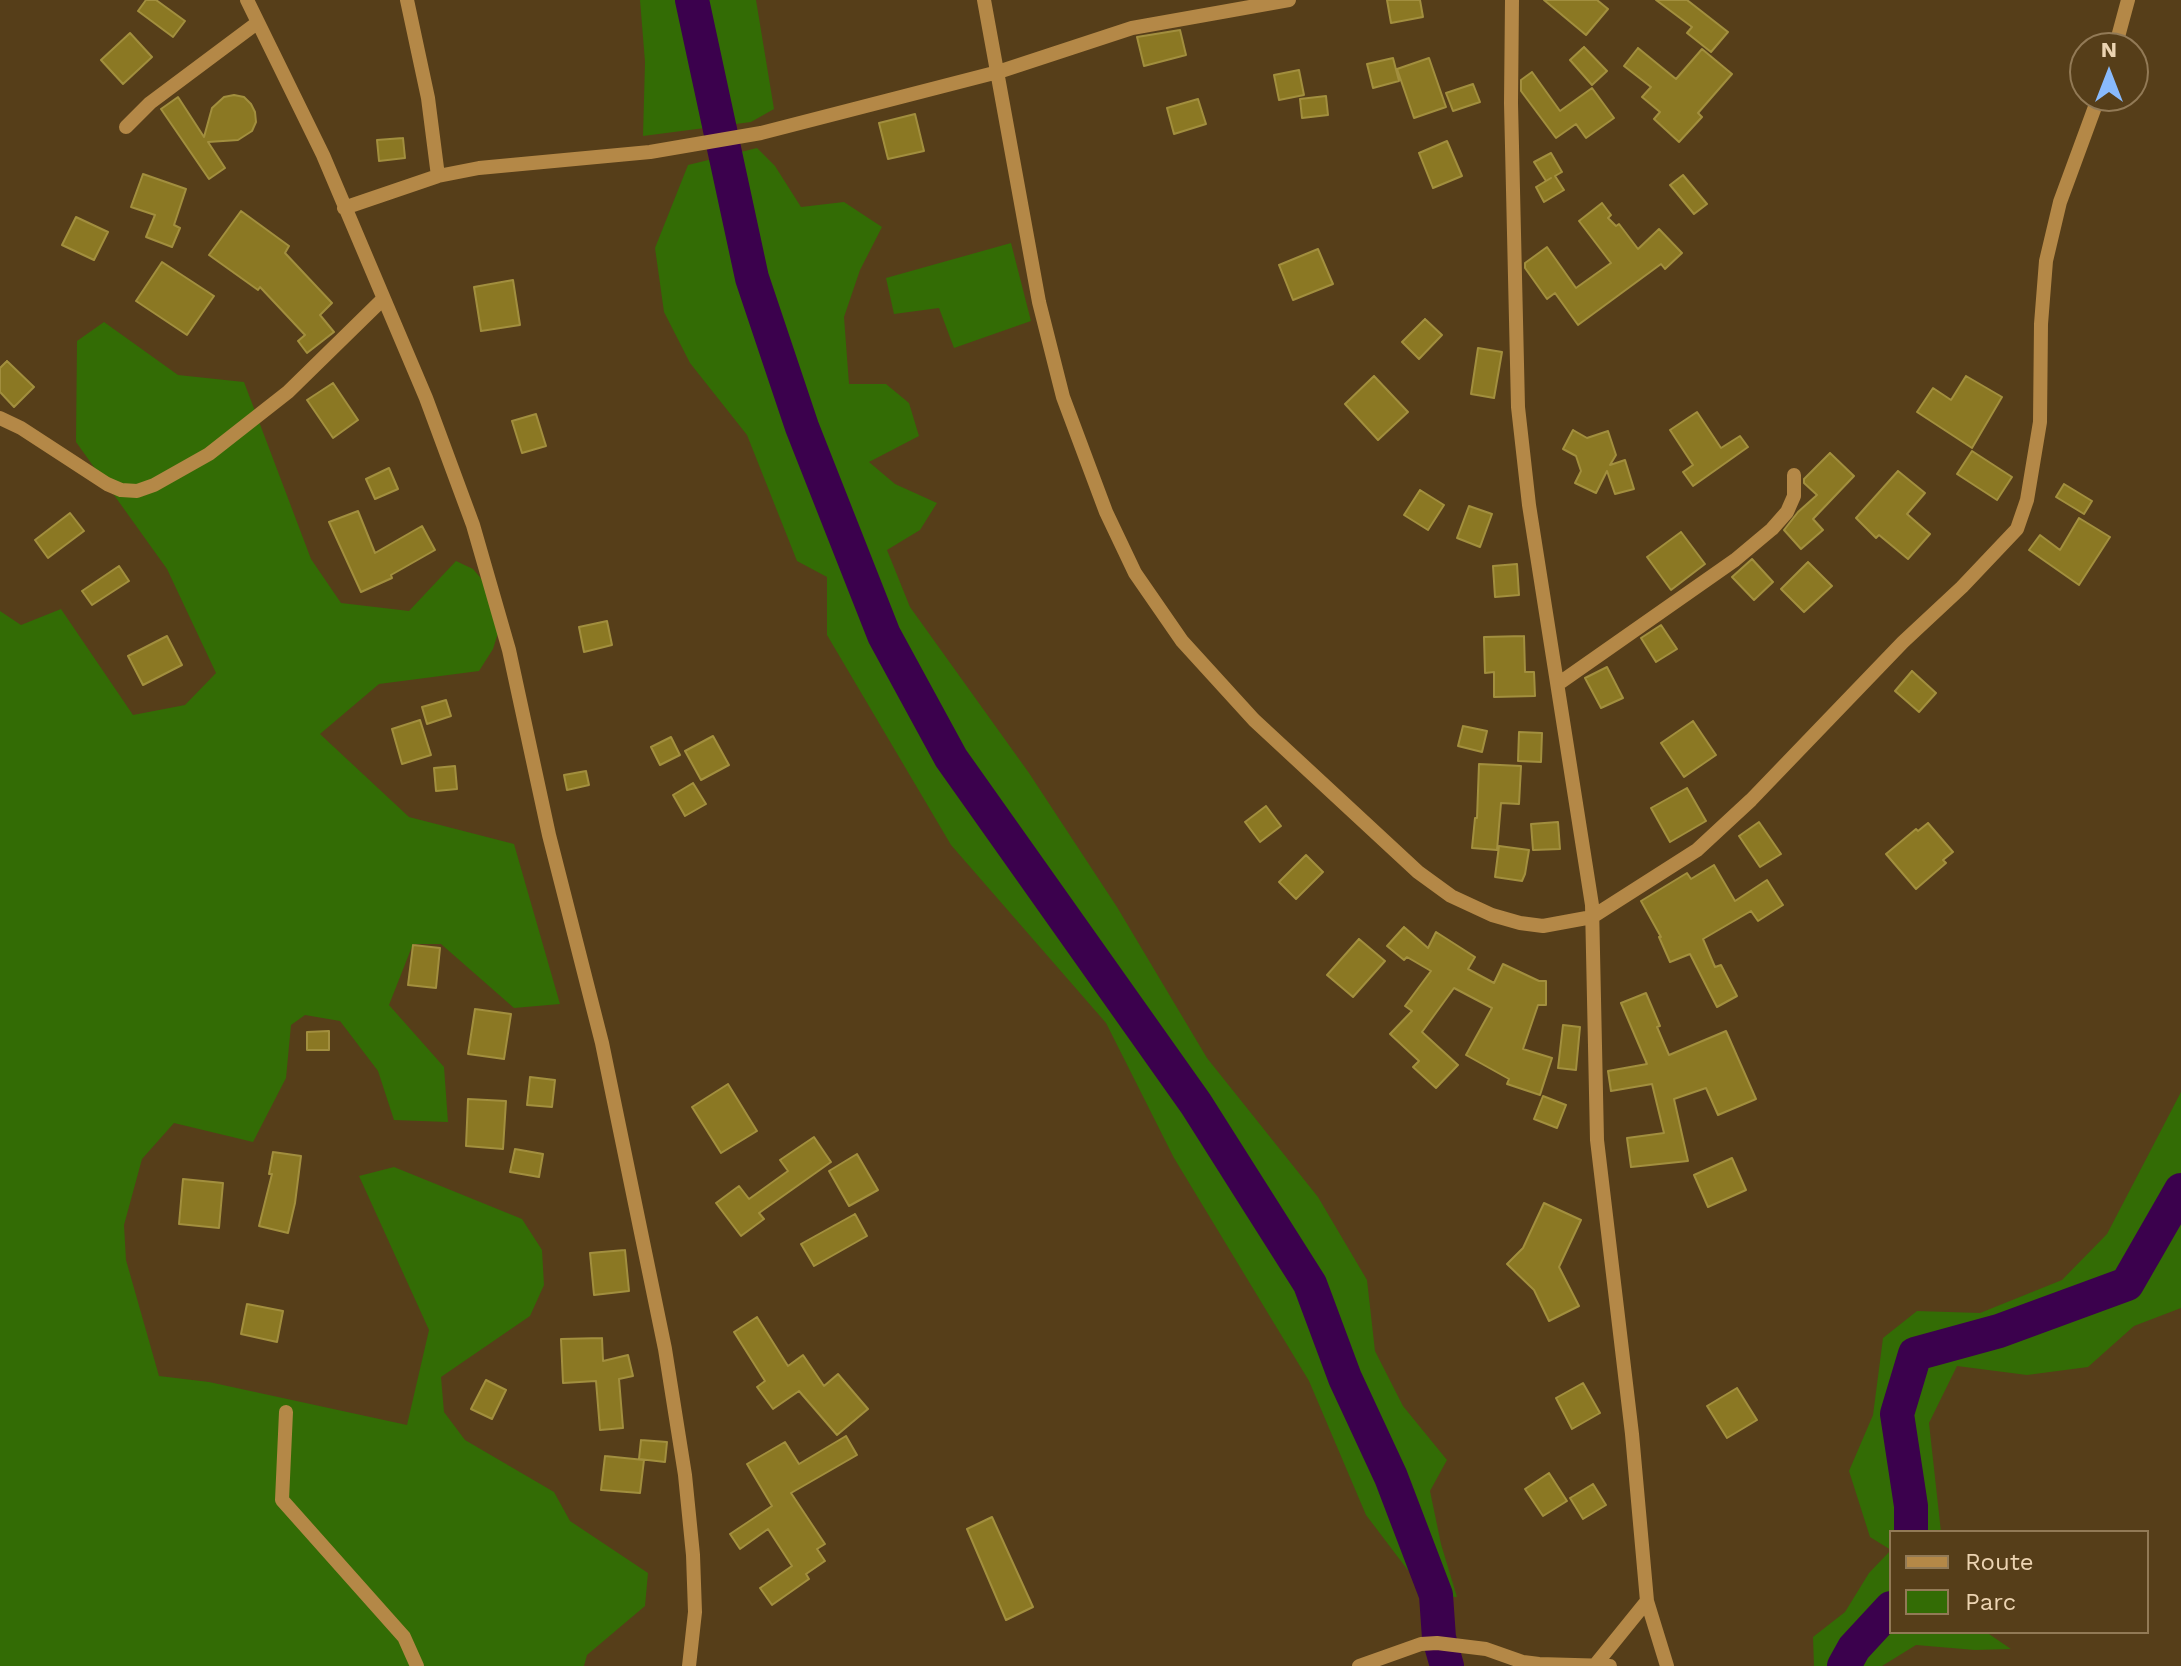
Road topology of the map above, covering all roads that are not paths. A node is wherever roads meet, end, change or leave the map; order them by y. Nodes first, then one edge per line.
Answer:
1 (247, 0) edge
2 (407, 0) edge
3 (984, 0) edge
4 (1289, 0) edge
5 (1512, 0) edge
6 (2128, 0) edge
7 (257, 23) junction
8 (2119, 32) edge
9 (998, 72) junction
10 (2093, 112) edge
11 (126, 127) dead end
12 (438, 176) junction
13 (344, 208) junction
14 (383, 299) junction
15 (0, 418) edge
16 (1794, 475) dead end
17 (1558, 684) junction
18 (1592, 917) junction
19 (286, 1412) dead end
20 (1647, 1601) junction
21 (694, 1664) edge
22 (1603, 1665) edge
23 (417, 1666) edge
24 (1359, 1666) edge
25 (1667, 1666) edge

1 - 7 street
2 - 12 street
3 - 9 street
4 - 9 street
5 - 17 street
6 - 8 street
7 - 11 street
7 - 13 street
9 - 12 street
9 - 18 street
10 - 18 street
12 - 13 street
13 - 14 street
14 - 15 street
14 - 21 street
16 - 17 street
17 - 18 street
18 - 20 street
19 - 23 street
20 - 22 street
20 - 25 street
22 - 24 street

